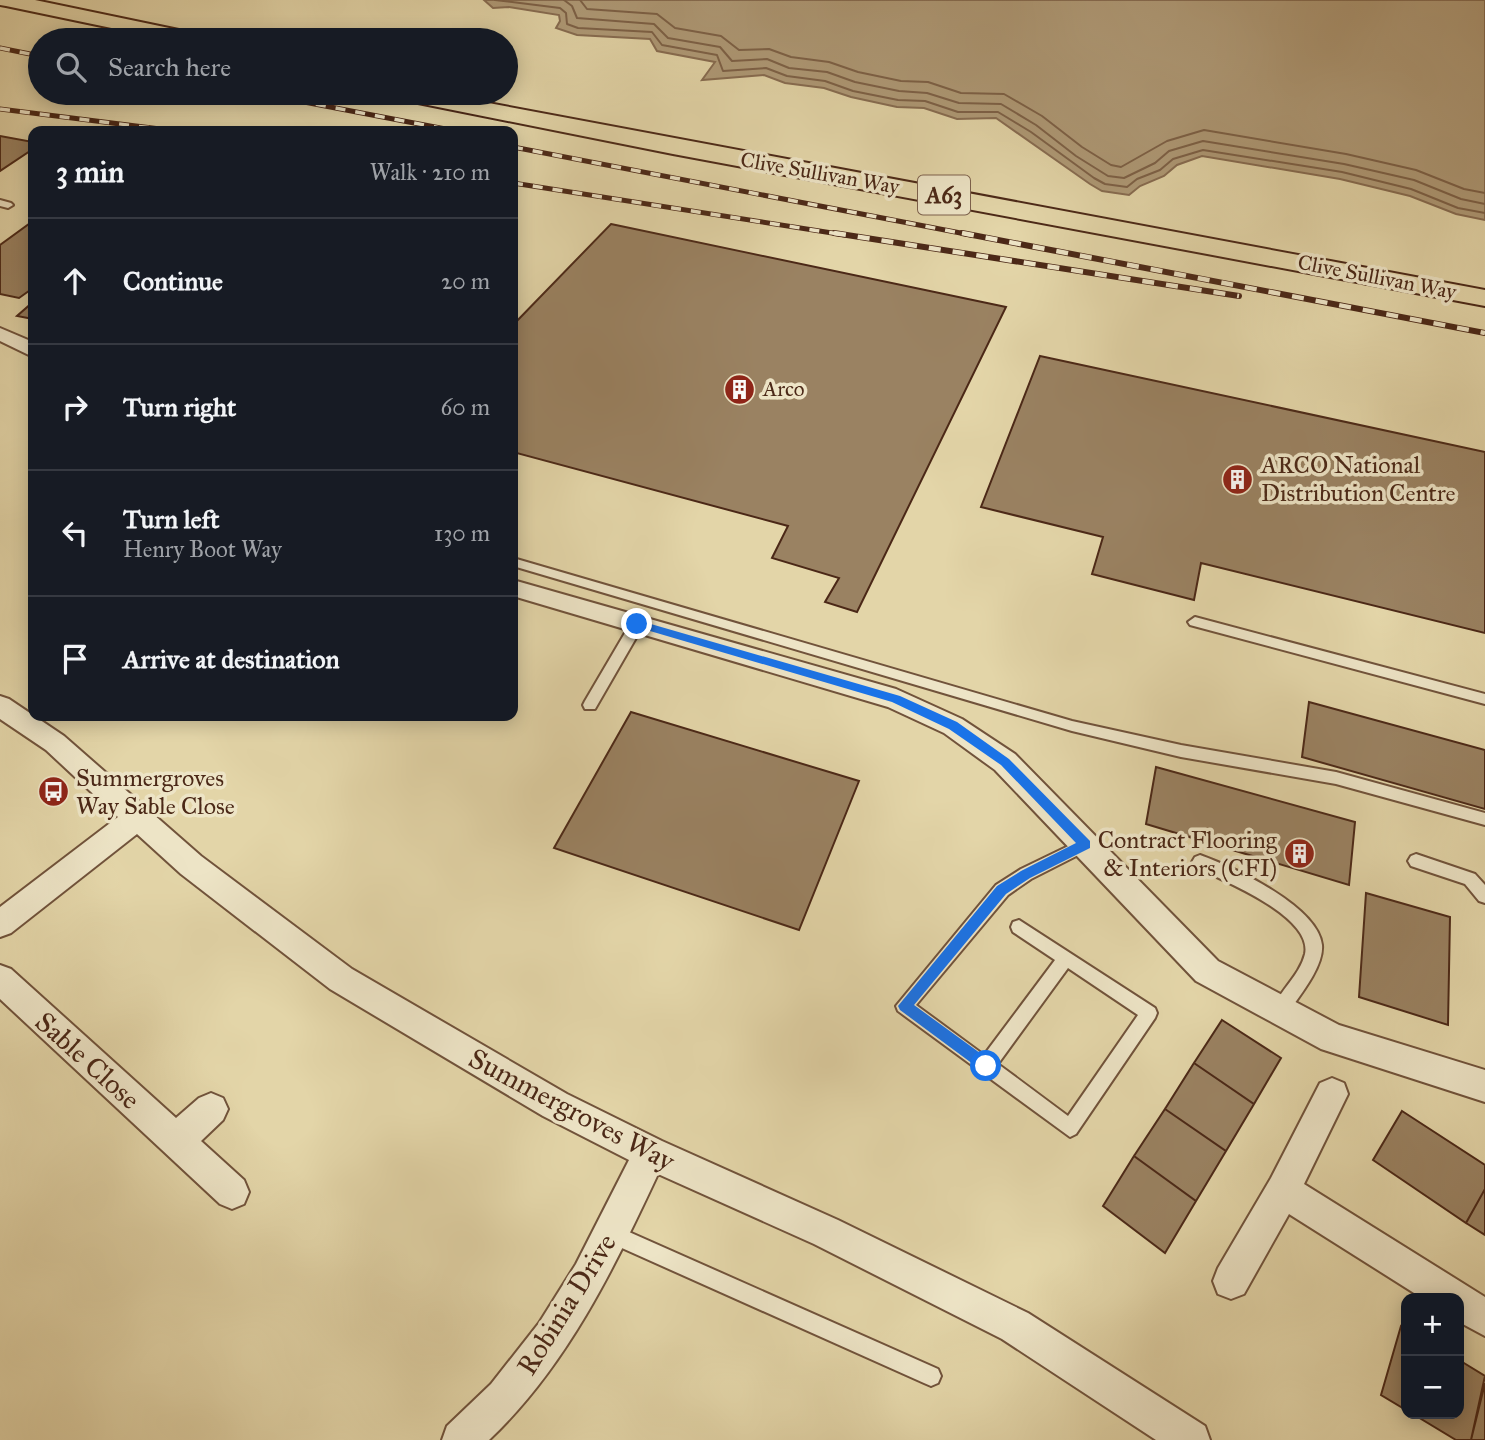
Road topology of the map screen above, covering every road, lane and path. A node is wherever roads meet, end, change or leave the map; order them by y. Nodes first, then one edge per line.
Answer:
1 (6, 0) edge
2 (0, 9) edge
3 (91, 28) edge
4 (140, 28) edge
5 (462, 105) edge
6 (517, 105) edge
7 (1485, 287) edge
8 (1485, 298) edge
9 (0, 334) edge
10 (27, 347) edge
11 (0, 355) edge
12 (518, 564) edge
13 (518, 589) edge
14 (1195, 622) dead end
15 (637, 624) junction
16 (747, 643) junction
17 (1485, 699) edge
18 (590, 705) dead end
19 (0, 706) edge
20 (137, 818) junction
21 (1485, 819) edge
22 (1085, 844) junction
23 (1416, 861) dead end
24 (1200, 862) dead end
25 (1485, 897) edge
26 (0, 924) edge
27 (1019, 927) dead end
28 (1066, 958) junction
29 (0, 979) edge
30 (1280, 1010) junction
31 (986, 1066) junction
32 (1485, 1086) edge
33 (1332, 1094) dead end
34 (211, 1109) dead end
35 (176, 1141) junction
36 (650, 1153) junction
37 (1283, 1190) junction
38 (232, 1192) dead end
39 (611, 1233) junction
40 (1231, 1281) dead end
41 (1446, 1293) edge
42 (1464, 1304) edge
43 (1485, 1318) edge
44 (931, 1376) dead end
45 (461, 1440) edge
46 (1191, 1440) edge

1 - 4 highway
2 - 3 highway
5 - 8 highway, Clive Sullivan Way / A63
6 - 7 highway, Clive Sullivan Way / A63
9 - 10 street
10 - 11 street
12 - 16 lane
13 - 15 street
14 - 17 lane
15 - 16 street
15 - 18 lane
16 - 21 lane
16 - 22 street
19 - 20 street, Summergroves Way
20 - 26 street
20 - 36 street, Summergroves Way
22 - 30 street
22 - 31 lane
23 - 25 lane
24 - 30 lane
27 - 28 lane
28 - 31 lane
28 - 31 lane
29 - 35 street, Sable Close
30 - 32 street
33 - 37 street
34 - 35 street
35 - 38 street, Sable Close
36 - 39 street, Robinia Drive
36 - 46 street, Summergroves Way
37 - 40 street
37 - 41 street
39 - 44 lane
39 - 45 street, Robinia Drive
42 - 43 street

